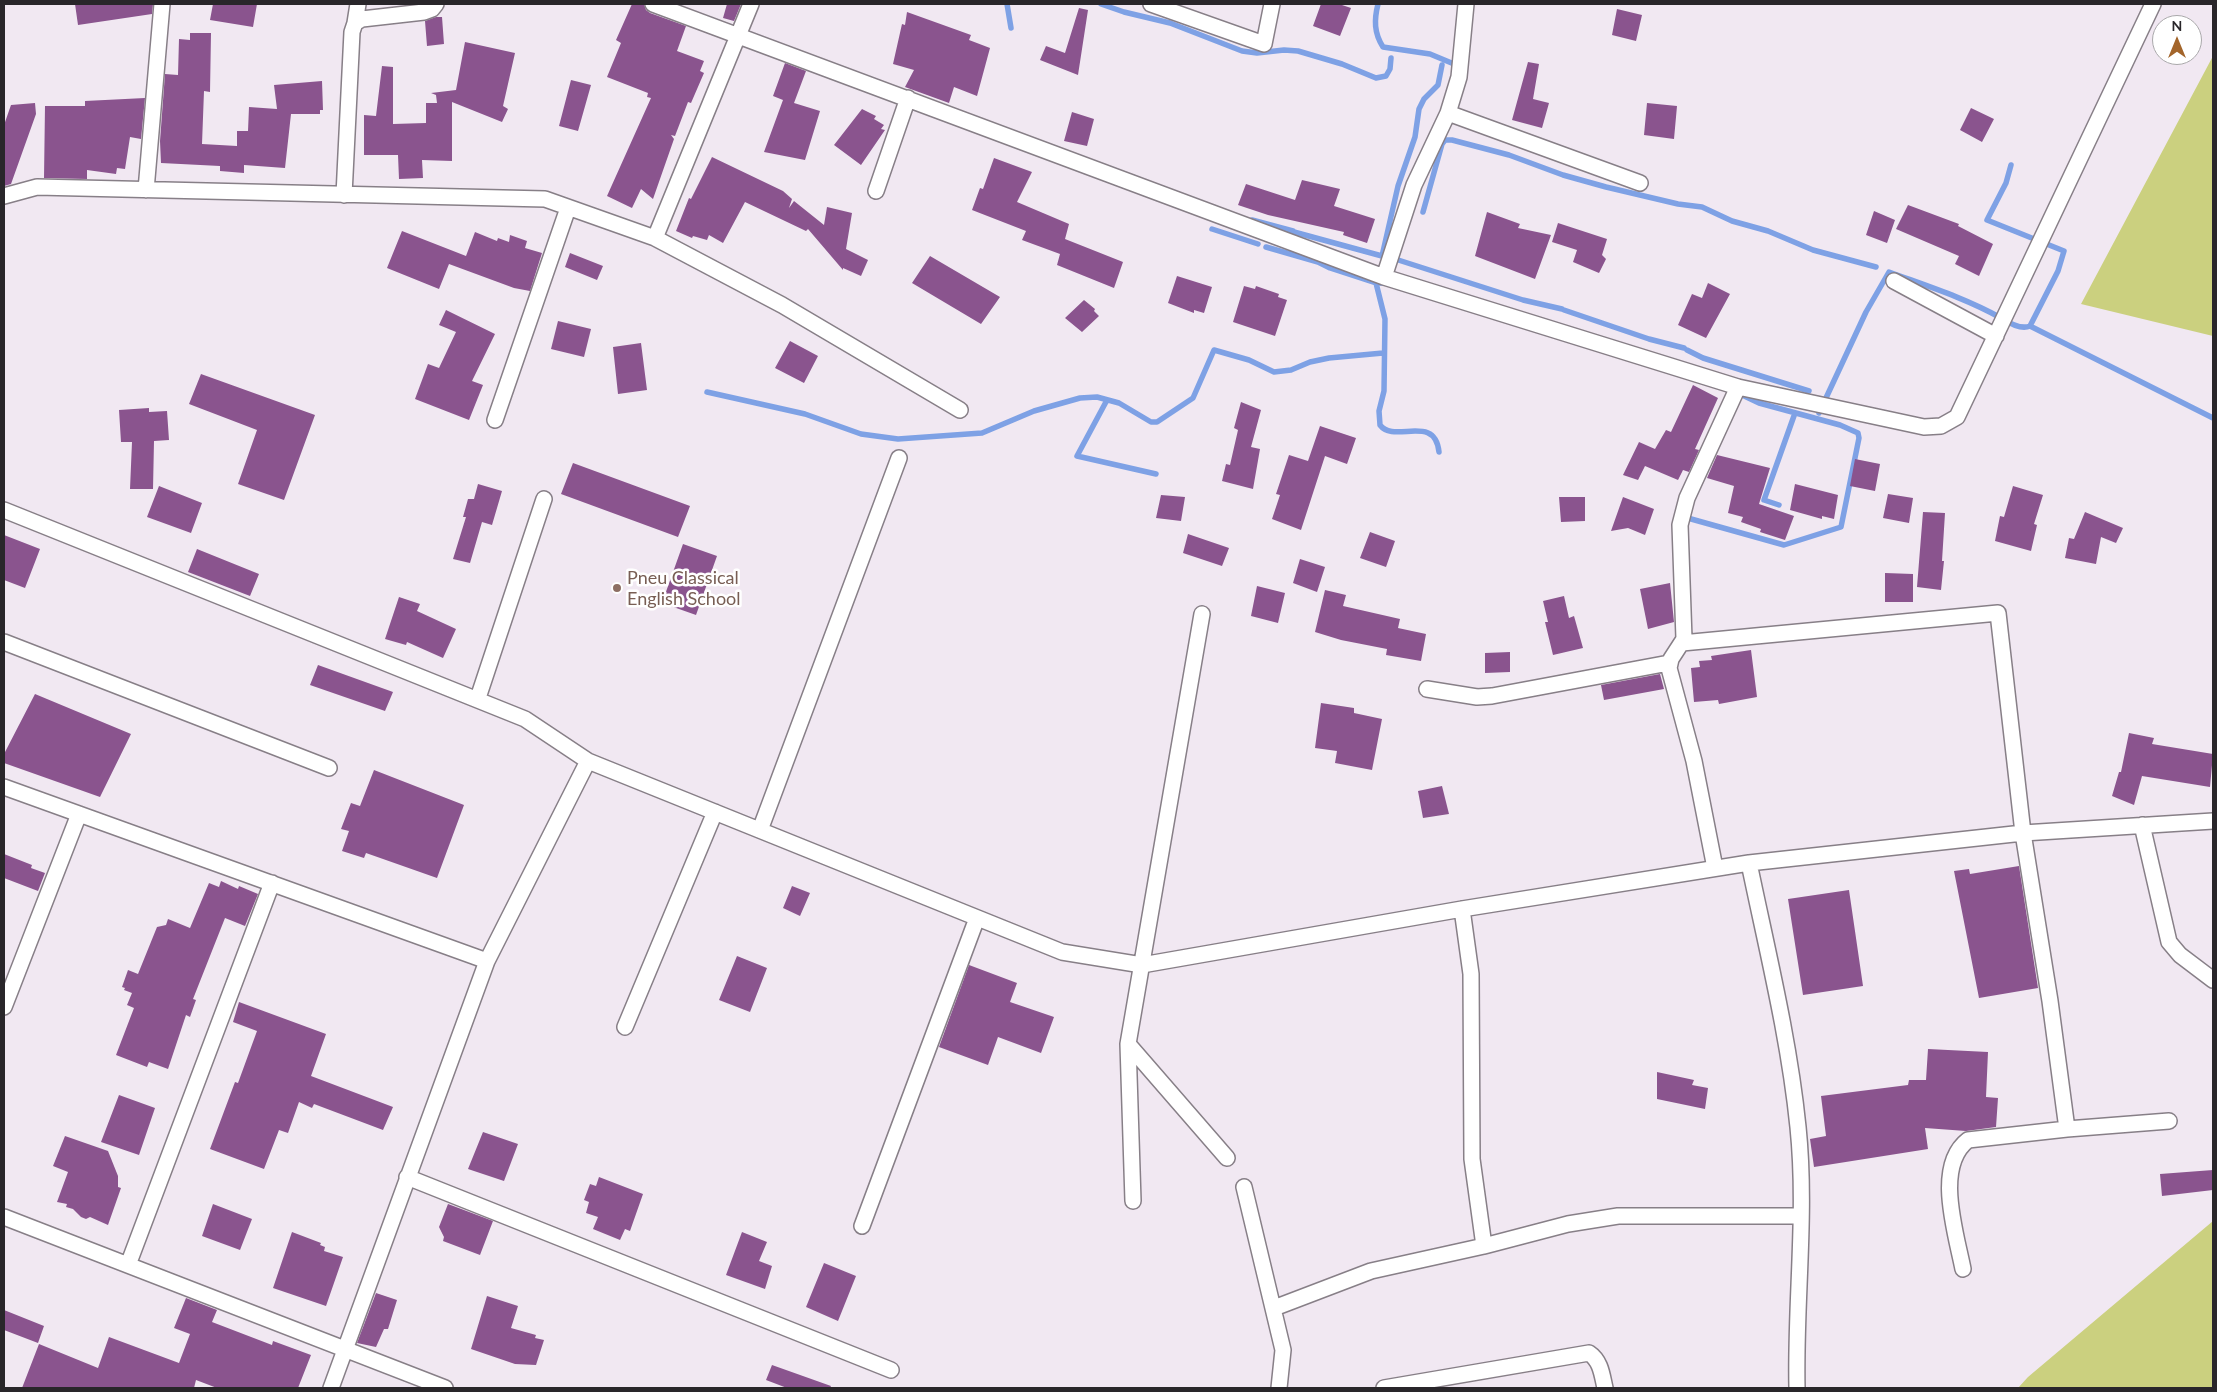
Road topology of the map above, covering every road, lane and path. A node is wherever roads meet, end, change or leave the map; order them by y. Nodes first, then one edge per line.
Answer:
1 (162, 4) edge
2 (358, 4) edge
3 (436, 4) edge
4 (653, 4) edge
5 (751, 4) edge
6 (1151, 4) edge
7 (1272, 4) edge
8 (1466, 4) edge
9 (2153, 4) edge
10 (355, 23) junction
11 (740, 35) junction
12 (908, 98) junction
13 (1448, 113) junction
14 (1640, 183) dead end
15 (146, 190) junction
16 (876, 191) dead end
17 (344, 195) junction
18 (4, 196) edge
19 (568, 208) junction
20 (655, 238) junction
21 (1384, 277) junction
22 (1894, 281) dead end
23 (1996, 336) junction
24 (1738, 387) junction
25 (960, 410) dead end
26 (495, 420) dead end
27 (899, 458) dead end
28 (544, 499) dead end
29 (4, 510) edge
30 (1202, 614) dead end
31 (4, 642) edge
32 (1682, 643) junction
33 (1669, 664) junction
34 (1427, 689) dead end
35 (478, 698) junction
36 (588, 760) junction
37 (329, 768) dead end
38 (4, 787) edge
39 (715, 812) junction
40 (79, 814) junction
41 (2213, 821) edge
42 (2142, 825) junction
43 (760, 830) junction
44 (2023, 832) junction
45 (1749, 863) junction
46 (1715, 868) junction
47 (272, 883) junction
48 (1462, 909) junction
49 (977, 918) junction
50 (487, 960) junction
51 (1142, 965) junction
52 (2213, 980) edge
53 (4, 1007) edge
54 (625, 1027) dead end
55 (1128, 1044) junction
56 (2169, 1121) dead end
57 (2066, 1128) junction
58 (1227, 1158) dead end
59 (407, 1177) junction
60 (1244, 1187) dead end
61 (1132, 1201) dead end
62 (1801, 1216) junction
63 (4, 1217) edge
64 (862, 1226) dead end
65 (1484, 1246) junction
66 (128, 1265) junction
67 (1963, 1269) dead end
68 (1274, 1308) junction
69 (344, 1349) junction
70 (891, 1370) dead end
71 (330, 1388) edge
72 (445, 1388) edge
73 (1279, 1388) edge
74 (1384, 1388) edge
75 (1605, 1388) edge
76 (1797, 1388) edge

1 - 15 street
2 - 10 street
3 - 10 street
4 - 11 street
5 - 11 street
6 - 7 street
8 - 13 street
9 - 23 street
10 - 17 street
11 - 12 street
11 - 20 street
12 - 16 street
12 - 21 street
13 - 14 street
13 - 21 street
15 - 17 street
15 - 18 street
17 - 19 street
19 - 20 street
19 - 26 street
20 - 25 street
21 - 24 street
22 - 23 street
23 - 24 street
24 - 32 street
27 - 43 street
28 - 35 street
29 - 35 street
30 - 51 street
31 - 37 street
32 - 33 street
32 - 44 street
33 - 34 street
33 - 46 street
35 - 36 street
36 - 39 street
36 - 50 street
38 - 40 street
39 - 43 street
39 - 54 street
40 - 47 street
40 - 53 street
41 - 42 street
42 - 44 street
42 - 52 street
43 - 49 street
44 - 45 street
44 - 57 street
45 - 46 street
45 - 62 street
46 - 48 street
47 - 50 street
47 - 66 street
48 - 51 street
48 - 65 street
49 - 51 street
49 - 64 street
50 - 59 street
51 - 55 street
55 - 58 street
55 - 61 street
56 - 57 street
57 - 67 street
59 - 69 street
59 - 70 street
60 - 68 street
62 - 65 street
62 - 76 street
63 - 66 street
65 - 68 street
66 - 69 street
68 - 73 street
69 - 71 street
69 - 72 street
74 - 75 street

